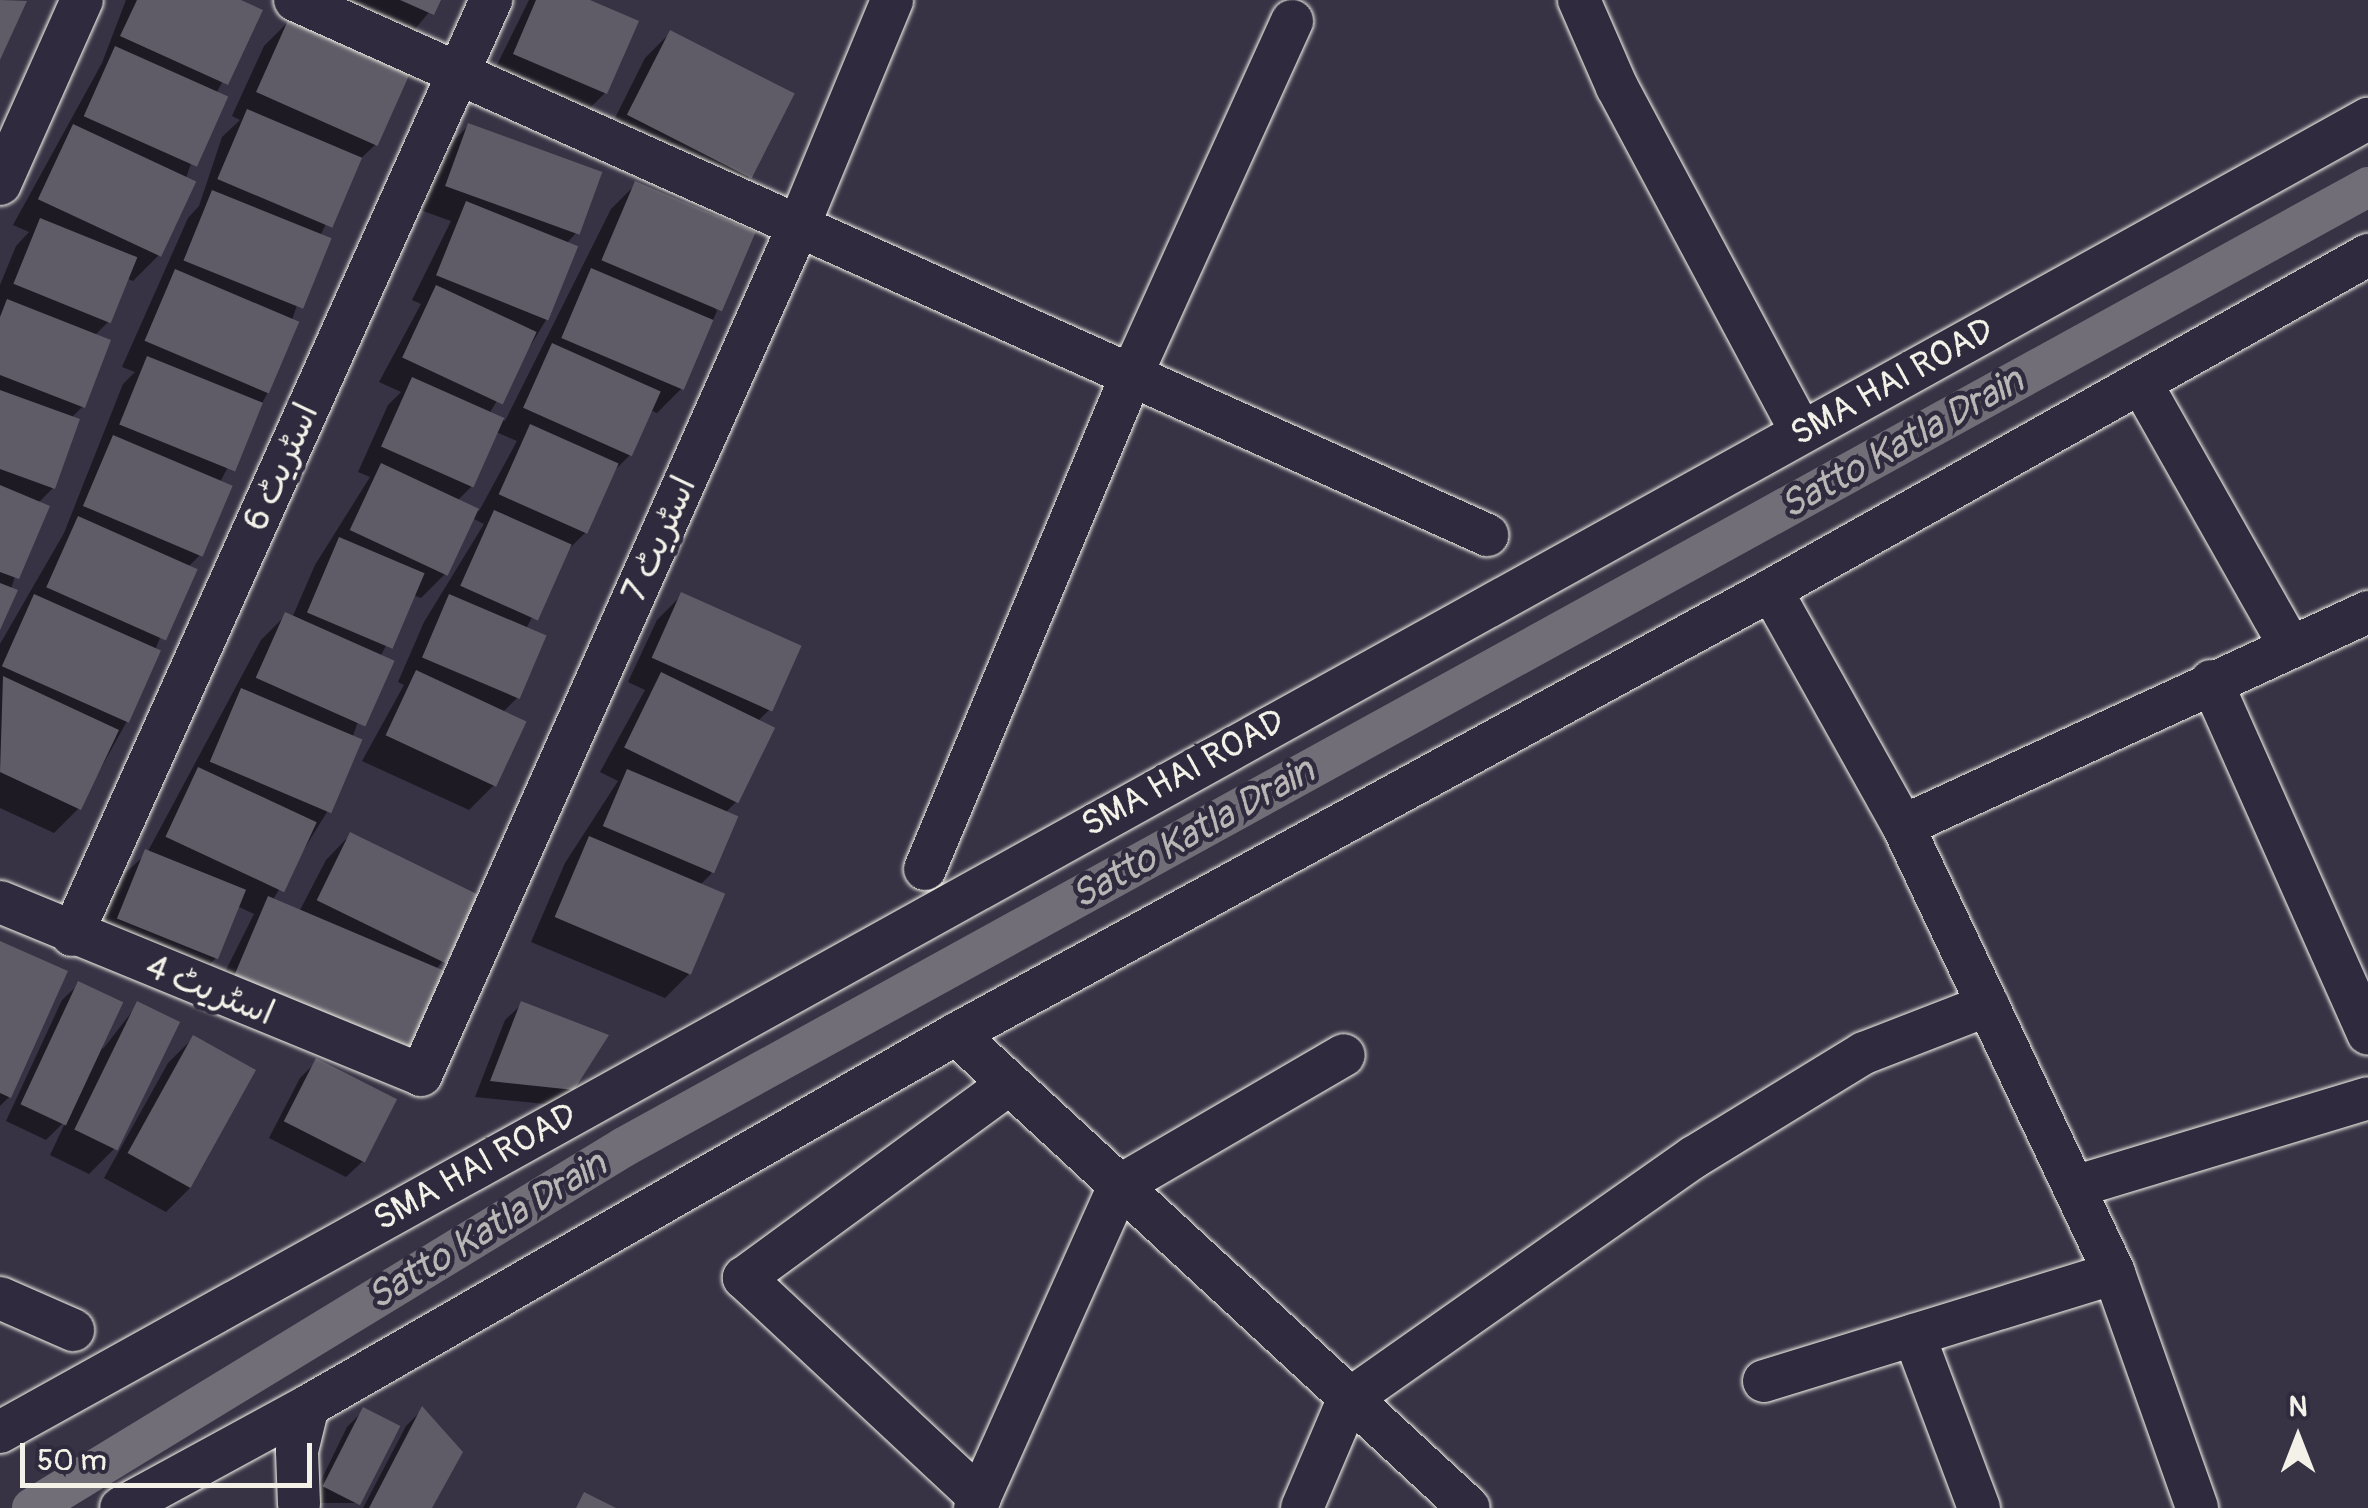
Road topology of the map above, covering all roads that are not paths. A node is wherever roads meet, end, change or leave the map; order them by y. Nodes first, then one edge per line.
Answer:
1 (82, 0) edge
2 (295, 0) edge
3 (491, 0) edge
4 (892, 0) edge
5 (1579, 0) edge
6 (1292, 21) dead end
7 (457, 75) junction
8 (2368, 119) edge
9 (0, 184) edge
10 (799, 225) junction
11 (2368, 256) edge
12 (1131, 376) junction
13 (2141, 383) junction
14 (1801, 432) junction
15 (1487, 535) dead end
16 (1771, 590) junction
17 (2368, 612) edge
18 (2290, 646) junction
19 (2210, 681) junction
20 (1903, 826) junction
21 (924, 869) dead end
22 (0, 902) edge
23 (72, 935) junction
24 (1988, 1005) junction
25 (956, 1034) junction
26 (2368, 1034) edge
27 (1344, 1055) dead end
28 (420, 1076) joint
29 (1008, 1085) junction
30 (2368, 1098) edge
31 (1118, 1186) junction
32 (2074, 1187) junction
33 (2114, 1272) junction
34 (0, 1298) edge
35 (73, 1330) dead end
36 (1914, 1335) junction
37 (1764, 1382) dead end
38 (1348, 1400) junction
39 (308, 1406) junction
40 (0, 1432) edge
41 (977, 1503) edge
42 (301, 1507) edge
43 (120, 1508) edge
44 (1302, 1508) edge
45 (1468, 1508) edge
46 (1979, 1508) edge
47 (2197, 1508) edge

1 - 9 street
2 - 7 street
3 - 7 street, اسٹریٹ 6
4 - 10 street, اسٹریٹ 7
5 - 14 street
6 - 12 street
7 - 10 street
7 - 23 street, اسٹریٹ 6
8 - 14 street, SMA HAI ROAD
10 - 12 street
10 - 28 street, اسٹریٹ 7
11 - 13 street
12 - 15 street
12 - 21 street
13 - 16 street
13 - 18 street
14 - 40 street, SMA HAI ROAD
16 - 20 street
16 - 25 street
17 - 18 street
18 - 19 street
19 - 20 street
19 - 26 street
20 - 24 street
22 - 23 street, اسٹریٹ 4
23 - 28 street, اسٹریٹ 4
24 - 32 street
24 - 38 street
25 - 29 street
25 - 39 street
27 - 31 street
29 - 31 street
29 - 41 street
30 - 32 street
31 - 38 street
31 - 41 street
32 - 33 street
33 - 36 street
33 - 47 street
34 - 35 street
36 - 37 street
36 - 46 street
38 - 44 street
38 - 45 street
39 - 42 street
39 - 43 street

